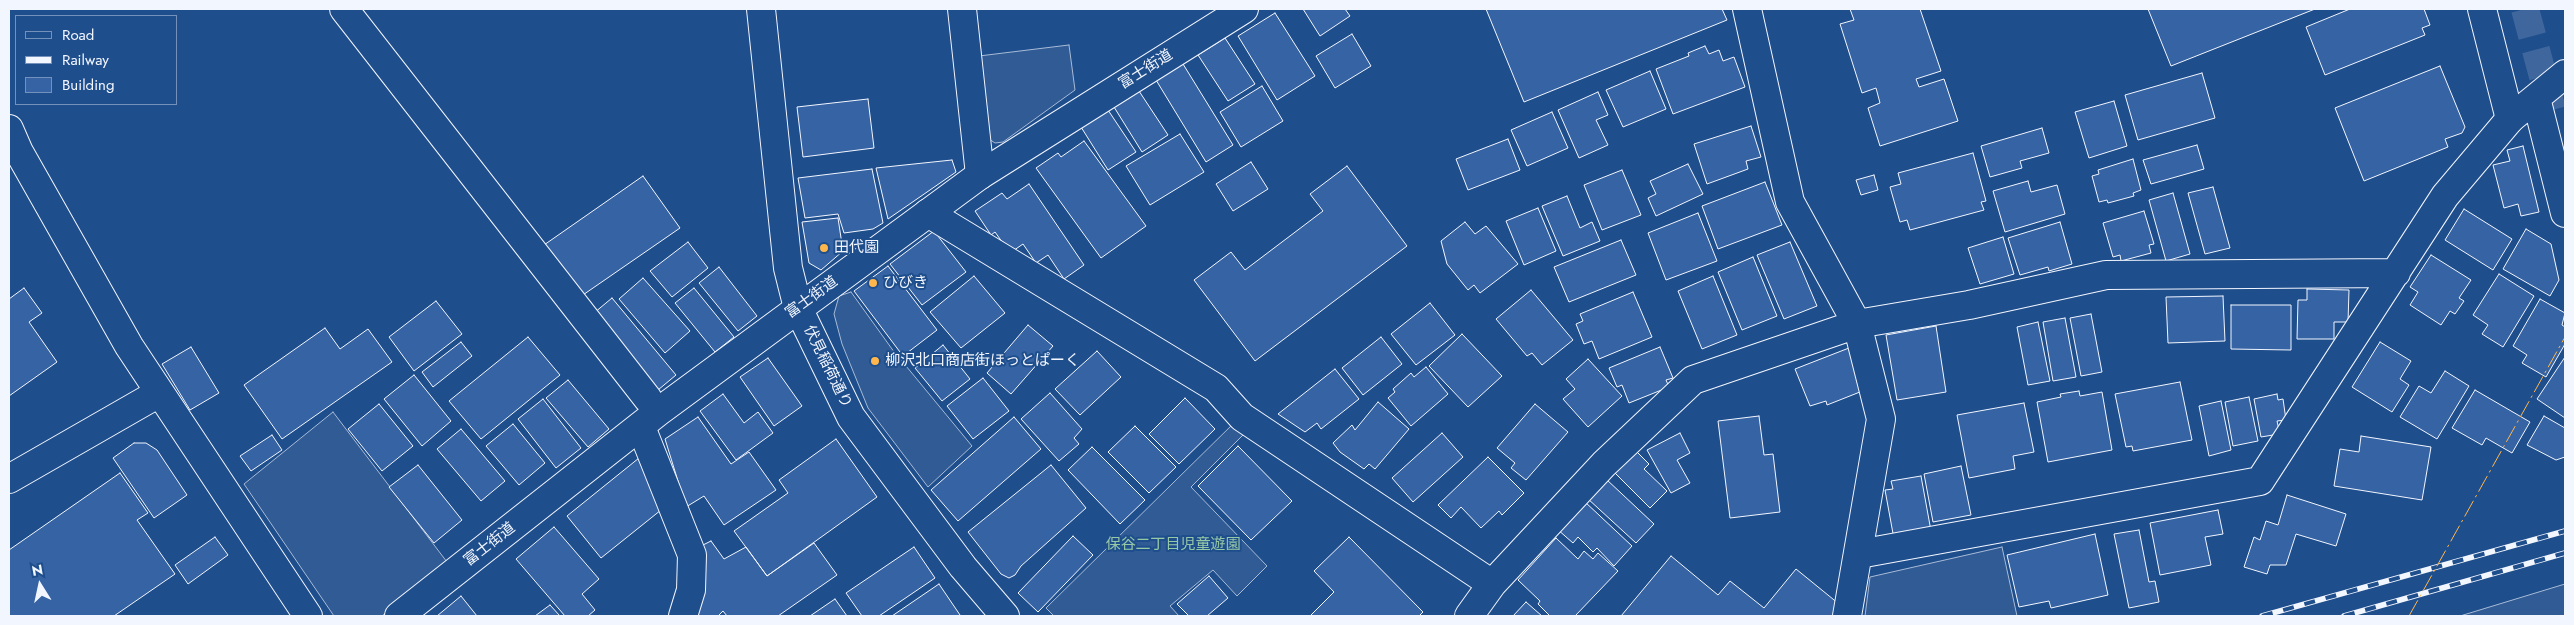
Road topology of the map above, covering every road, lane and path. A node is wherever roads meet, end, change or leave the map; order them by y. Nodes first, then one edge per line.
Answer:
1 (344, 9) edge
2 (762, 9) edge
3 (962, 9) edge
4 (1244, 9) edge
5 (1748, 9) edge
6 (2482, 9) edge
7 (2565, 74) edge
8 (2536, 98) junction
9 (2510, 119) junction
10 (9, 130) edge
11 (980, 175) junction
12 (928, 213) junction
13 (2565, 213) edge
14 (2396, 273) junction
15 (798, 308) junction
16 (1857, 324) junction
17 (159, 393) junction
18 (648, 399) dead end
19 (641, 427) junction
20 (9, 479) edge
21 (1859, 554) junction
22 (1492, 584) junction
23 (308, 616) edge
24 (399, 616) edge
25 (683, 616) edge
26 (1005, 616) edge
27 (1469, 616) edge
28 (1846, 616) edge

1 - 18 street
2 - 15 street, 伏見稲荷通り
3 - 11 street
4 - 11 street, 富士街道
5 - 16 street
6 - 9 street
7 - 8 street
8 - 9 street
8 - 13 street
9 - 14 street
10 - 17 street
11 - 12 street, 富士街道
12 - 15 street, 富士街道
12 - 22 street
14 - 16 street
14 - 21 street
15 - 19 street, 富士街道
15 - 26 street, 伏見稲荷通り
16 - 21 street
16 - 22 street
17 - 20 street
17 - 23 street
19 - 24 street, 富士街道
19 - 25 street
21 - 28 street
22 - 27 street

